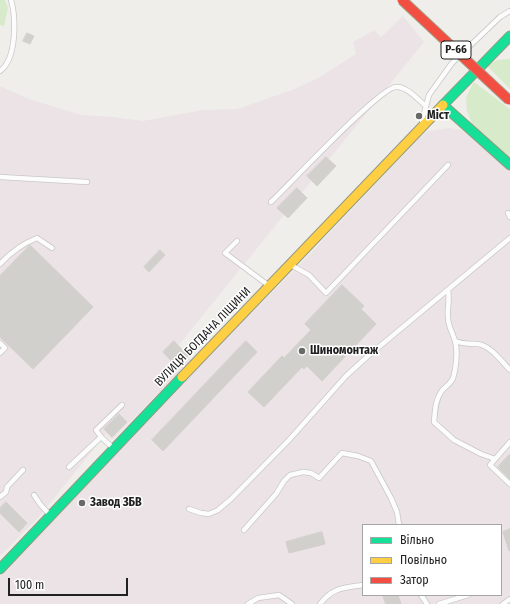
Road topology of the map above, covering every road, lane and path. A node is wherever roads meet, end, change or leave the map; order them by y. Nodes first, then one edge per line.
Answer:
1 (11, 0) edge
2 (402, 0) edge
3 (510, 11) edge
4 (510, 36) edge
5 (0, 71) edge
6 (510, 100) edge
7 (443, 105) junction
8 (426, 106) junction
9 (422, 126) junction
10 (448, 165) dead end
11 (510, 165) edge
12 (0, 177) edge
13 (87, 182) dead end
14 (271, 202) dead end
15 (510, 238) edge
16 (237, 241) dead end
17 (52, 248) dead end
18 (0, 264) edge
19 (289, 265) junction
20 (269, 286) junction
21 (448, 290) junction
22 (456, 341) junction
23 (0, 343) edge
24 (0, 353) edge
25 (510, 370) edge
26 (122, 405) dead end
27 (101, 437) junction
28 (510, 442) edge
29 (114, 448) junction
30 (495, 459) junction
31 (69, 467) dead end
32 (23, 470) dead end
33 (510, 484) edge
34 (34, 495) dead end
35 (0, 497) edge
36 (188, 509) dead end
37 (50, 515) junction
38 (399, 524) edge
39 (244, 530) dead end
40 (0, 569) edge
41 (362, 585) edge
42 (465, 596) edge
43 (510, 599) edge
44 (248, 604) edge
45 (292, 604) edge
46 (320, 604) edge
47 (439, 604) edge
48 (503, 604) edge

1 - 5 lane
2 - 6 main road, Р-66, bridge
3 - 8 lane
4 - 7 main road, Р-66
7 - 9 main road, ВУЛИЦЯ БОГДАНА ЛІЩИНИ
7 - 11 main road
8 - 9 lane
8 - 14 lane
9 - 19 main road, ВУЛИЦЯ БОГДАНА ЛІЩИНИ
10 - 19 lane
12 - 13 lane
15 - 21 lane
16 - 20 lane
17 - 18 lane
19 - 20 main road, ВУЛИЦЯ БОГДАНА ЛІЩИНИ
20 - 29 main road, ВУЛИЦЯ БОГДАНА ЛІЩИНИ
21 - 22 lane
21 - 36 lane
22 - 25 lane
22 - 30 lane
23 - 24 lane
26 - 27 lane
27 - 29 lane
27 - 31 lane
28 - 30 lane
29 - 37 main road, ВУЛИЦЯ БОГДАНА ЛІЩИНИ
30 - 33 lane
32 - 35 lane
34 - 37 lane
37 - 40 main road, ВУЛИЦЯ БОГДАНА ЛІЩИНИ
38 - 39 lane
41 - 46 lane
42 - 47 lane
43 - 48 lane
44 - 45 lane

